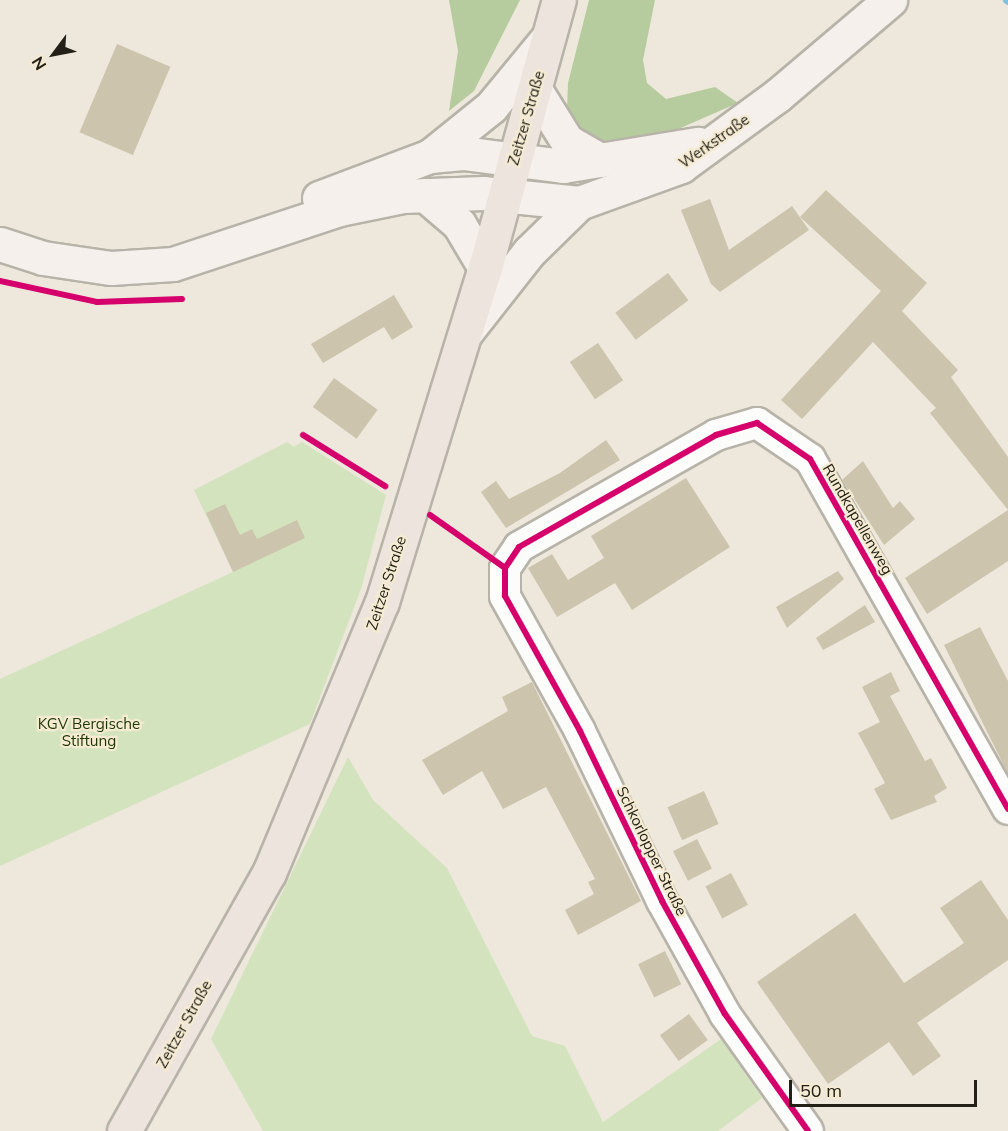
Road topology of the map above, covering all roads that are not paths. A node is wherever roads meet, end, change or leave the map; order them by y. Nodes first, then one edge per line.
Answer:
1 (559, 0) edge
2 (890, 0) edge
3 (547, 39) junction
4 (534, 88) junction
5 (714, 141) junction
6 (430, 156) junction
7 (600, 160) junction
8 (514, 161) junction
9 (424, 195) junction
10 (504, 196) junction
11 (579, 203) junction
12 (271, 234) junction
13 (0, 244) edge
14 (485, 268) junction
15 (464, 333) junction
16 (505, 568) joint
17 (1008, 809) edge
18 (124, 1131) edge
19 (808, 1131) edge

1 - 3 main road, Zeitzer Straße
2 - 5 main road, Werkstraße
3 - 4 main road, Zeitzer Straße
3 - 6 main road
4 - 7 main road
4 - 8 main road, Zeitzer Straße
5 - 7 main road
5 - 11 main road, Werkstraße
6 - 8 main road
6 - 12 main road
7 - 8 main road
8 - 10 main road, Zeitzer Straße
9 - 10 main road, Werkstraße
9 - 12 main road, Werkstraße
9 - 14 main road
10 - 11 main road, Werkstraße
10 - 14 main road, Zeitzer Straße
11 - 15 main road
12 - 13 main road, Werkstraße
14 - 15 main road, Zeitzer Straße
15 - 18 main road, Zeitzer Straße
16 - 17 street, Rundkapellenweg
16 - 19 street, Schkorlopper Straße

